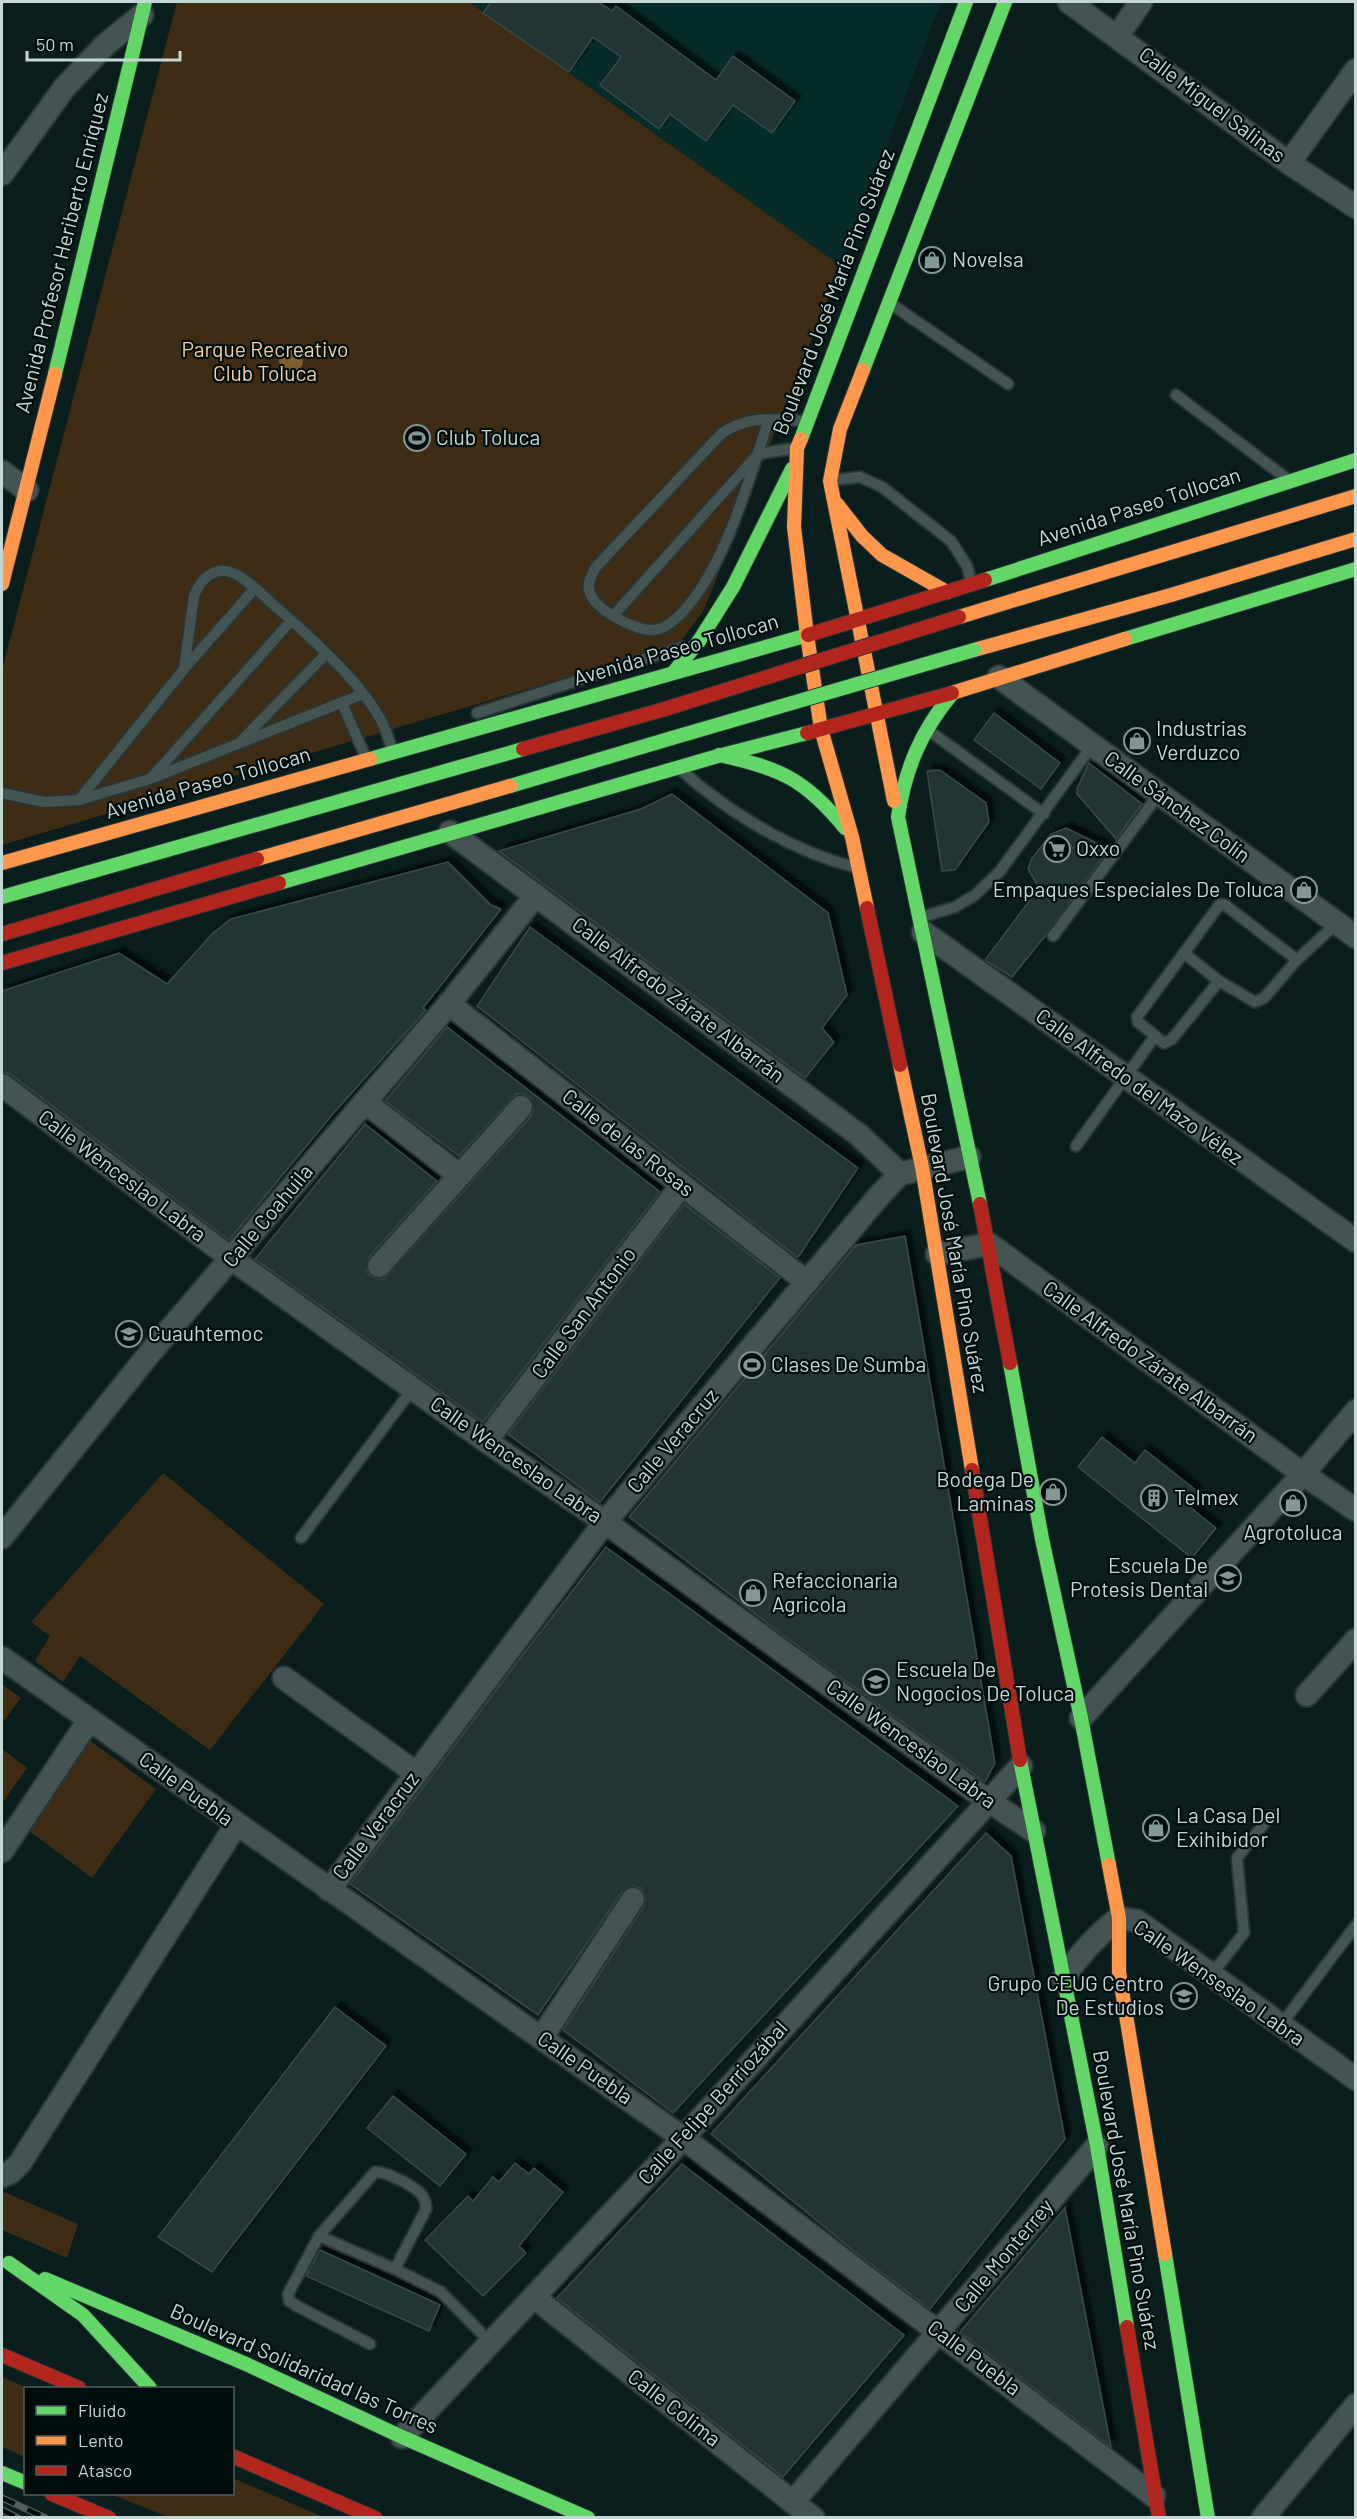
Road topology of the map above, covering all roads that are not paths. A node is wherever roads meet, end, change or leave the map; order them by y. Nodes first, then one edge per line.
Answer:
1 (966, 2) edge
2 (1005, 2) edge
3 (1069, 2) edge
4 (1141, 2) edge
5 (143, 8) edge
6 (1118, 35) junction
7 (1356, 70) edge
8 (1289, 163) junction
9 (2, 174) edge
10 (1356, 207) edge
11 (888, 303) junction
12 (1008, 384) dead end
13 (1176, 395) dead end
14 (769, 419) junction
15 (805, 422) junction
16 (797, 448) junction
17 (758, 454) junction
18 (1356, 460) edge
19 (795, 463) junction
20 (2, 472) edge
21 (1289, 480) junction
22 (830, 481) junction
23 (27, 490) junction
24 (1356, 496) edge
25 (831, 497) junction
26 (1356, 539) edge
27 (1354, 570) edge
28 (2, 584) edge
29 (967, 585) junction
30 (255, 588) junction
31 (947, 592) junction
32 (613, 616) junction
33 (291, 621) junction
34 (858, 621) junction
35 (807, 635) junction
36 (699, 641) junction
37 (326, 654) junction
38 (712, 663) junction
39 (184, 669) junction
40 (674, 672) junction
41 (999, 677) junction
42 (967, 690) junction
43 (363, 694) junction
44 (952, 694) junction
45 (342, 703) junction
46 (466, 716) dead end
47 (878, 716) junction
48 (925, 728) junction
49 (821, 729) junction
50 (239, 743) junction
51 (394, 744) junction
52 (1092, 746) junction
53 (748, 748) junction
54 (719, 755) junction
55 (367, 759) junction
56 (677, 767) junction
57 (150, 779) junction
58 (2, 793) edge
59 (1159, 795) junction
60 (79, 800) junction
61 (1044, 814) junction
62 (898, 818) junction
63 (450, 832) junction
64 (852, 837) junction
65 (2, 863) edge
66 (857, 867) junction
67 (536, 895) junction
68 (2, 897) edge
69 (1336, 923) junction
70 (921, 925) junction
71 (2, 934) edge
72 (1053, 936) dead end
73 (1356, 937) edge
74 (1184, 953) junction
75 (1297, 960) junction
76 (2, 963) edge
77 (1219, 981) junction
78 (449, 1004) junction
79 (1155, 1036) junction
80 (1125, 1077) junction
81 (2, 1085) edge
82 (365, 1102) junction
83 (521, 1107) dead end
84 (1076, 1146) dead end
85 (969, 1157) junction
86 (922, 1167) junction
87 (900, 1174) junction
88 (459, 1175) junction
89 (682, 1185) junction
90 (1356, 1241) edge
91 (989, 1244) junction
92 (937, 1254) junction
93 (232, 1259) junction
94 (379, 1266) dead end
95 (807, 1282) junction
96 (413, 1389) junction
97 (1356, 1411) edge
98 (486, 1441) junction
99 (1303, 1474) junction
100 (1356, 1510) edge
101 (606, 1522) junction
102 (2, 1537) edge
103 (301, 1538) dead end
104 (1356, 1640) edge
105 (2, 1658) edge
106 (284, 1678) dead end
107 (1307, 1695) dead end
108 (1081, 1718) junction
109 (89, 1720) junction
110 (1021, 1766) junction
111 (416, 1773) junction
112 (987, 1800) junction
113 (1270, 1816) dead end
114 (236, 1825) junction
115 (1034, 1831) junction
116 (2, 1851) edge
117 (329, 1890) junction
118 (633, 1899) dead end
119 (1119, 1918) junction
120 (1356, 1925) edge
121 (1212, 1974) junction
122 (1063, 1979) junction
123 (1281, 2025) junction
124 (542, 2037) junction
125 (1356, 2079) edge
126 (683, 2138) junction
127 (1097, 2146) junction
128 (2, 2176) edge
129 (319, 2236) junction
130 (5, 2262) edge
131 (395, 2269) junction
132 (534, 2297) junction
133 (941, 2332) junction
134 (491, 2343) junction
135 (370, 2344) dead end
136 (2, 2355) edge
137 (77, 2387) edge
138 (149, 2387) edge
139 (1356, 2406) edge
140 (402, 2437) junction
141 (234, 2456) edge
142 (2, 2473) edge
143 (24, 2482) edge
144 (57, 2495) edge
145 (793, 2502) junction
146 (1156, 2507) edge
147 (109, 2517) edge
148 (375, 2517) edge
149 (588, 2517) edge
150 (813, 2517) edge
151 (1208, 2517) edge
152 (1263, 2517) edge

1 - 15 main road, Boulevard José María Pino Suárez
2 - 11 main road
3 - 6 street, Calle Miguel Salinas
4 - 6 street
5 - 9 street
5 - 23 main road, Avenida Profesor Heriberto Enríquez
6 - 8 street, Calle Miguel Salinas
7 - 8 street
8 - 10 street, Calle Miguel Salinas
11 - 12 lane
11 - 22 main road
13 - 21 lane
14 - 15 lane
14 - 17 lane
14 - 32 lane
15 - 16 main road, Boulevard José María Pino Suárez
16 - 17 lane
16 - 19 main road, Boulevard José María Pino Suárez
17 - 32 lane
17 - 32 lane
18 - 21 main road, Avenida Paseo Tollocan
19 - 35 main road, Boulevard José María Pino Suárez
19 - 36 main road
20 - 23 street
21 - 29 main road, Avenida Paseo Tollocan
22 - 25 main road
22 - 29 lane
23 - 28 main road, Avenida Profesor Heriberto Enríquez
24 - 68 main road, bridge
25 - 31 main road
25 - 34 main road
26 - 71 main road, bridge
27 - 41 main road
29 - 31 main road, Avenida Paseo Tollocan
29 - 42 main road
30 - 33 lane
30 - 39 lane
30 - 39 lane
31 - 34 main road, Avenida Paseo Tollocan
33 - 37 lane
33 - 57 lane
34 - 35 main road, Avenida Paseo Tollocan
34 - 47 main road
35 - 38 main road, Avenida Paseo Tollocan
35 - 49 main road, Boulevard José María Pino Suárez
36 - 40 main road
36 - 46 lane
37 - 43 lane
37 - 50 lane
38 - 40 main road, Avenida Paseo Tollocan
38 - 53 main road
39 - 60 lane
40 - 51 main road, Avenida Paseo Tollocan
41 - 42 main road
41 - 52 street, Calle Sánchez Colín
42 - 44 main road
43 - 45 lane
43 - 51 lane
44 - 47 main road
44 - 48 main road
45 - 50 lane
45 - 55 lane
47 - 49 main road
47 - 62 main road
48 - 61 lane
48 - 62 main road
49 - 53 main road
49 - 64 main road, Boulevard José María Pino Suárez
50 - 57 lane
51 - 55 main road, Avenida Paseo Tollocan
52 - 59 street, Calle Sánchez Colín
52 - 61 lane
53 - 54 main road
54 - 56 main road
54 - 64 main road
55 - 65 main road, Avenida Paseo Tollocan
56 - 63 main road
56 - 66 lane
57 - 60 lane
58 - 60 lane
59 - 69 street, Calle Sánchez Colín
59 - 72 lane
61 - 70 lane
62 - 70 main road, Boulevard José María Pino Suárez
63 - 67 street, Calle Alfredo Zárate Albarrán
63 - 76 main road
64 - 66 main road, Boulevard José María Pino Suárez
66 - 86 main road, Boulevard José María Pino Suárez
67 - 78 street, Calle Coahuila
67 - 87 street, Calle Alfredo Zárate Albarrán
69 - 73 street, Calle Sánchez Colín
69 - 75 lane
70 - 80 street, Calle Alfredo del Mazo Vélez
70 - 85 main road, Boulevard José María Pino Suárez
74 - 75 lane
74 - 77 lane
74 - 79 lane
75 - 77 lane
77 - 79 lane
78 - 82 street, Calle Coahuila
78 - 89 street, Calle de las Rosas
79 - 80 lane
80 - 84 lane
80 - 90 street, Calle Alfredo del Mazo Vélez
81 - 93 street, Calle Wenceslao Labra
82 - 88 street
82 - 93 street, Calle Coahuila
83 - 88 street
85 - 86 street
85 - 91 main road, Boulevard José María Pino Suárez
86 - 87 street
86 - 92 main road, Boulevard José María Pino Suárez
87 - 95 street, Calle Veracruz
88 - 94 street
89 - 95 street, Calle de las Rosas
89 - 98 street, Calle San Antonio
91 - 92 street
91 - 99 street, Calle Alfredo Zárate Albarrán
91 - 108 main road, Boulevard José María Pino Suárez
92 - 110 main road, Boulevard José María Pino Suárez
93 - 96 street, Calle Wenceslao Labra
93 - 102 street, Calle Coahuila
95 - 101 street, Calle Veracruz
96 - 98 street, Calle Wenceslao Labra
96 - 103 lane
97 - 99 street
98 - 101 street, Calle Wenceslao Labra
99 - 100 street, Calle Alfredo Zárate Albarrán
99 - 108 street
101 - 111 street, Calle Veracruz
101 - 112 street, Calle Wenceslao Labra
104 - 107 street
105 - 109 street, Calle Puebla
106 - 111 street
108 - 119 main road, Boulevard José María Pino Suárez
109 - 114 street, Calle Puebla
109 - 116 street
110 - 112 street, Calle Felipe Berriozábal
110 - 115 main road, Boulevard José María Pino Suárez
111 - 117 street, Calle Veracruz
112 - 115 street, Calle Wenceslao Labra
112 - 126 street, Calle Felipe Berriozábal
113 - 121 lane
114 - 117 street, Calle Puebla
114 - 128 street
115 - 122 main road, Boulevard José María Pino Suárez
117 - 124 street, Calle Puebla
118 - 124 street
119 - 121 street, Calle Wenseslao Labra
119 - 122 street, Calle Wenseslao Labra
119 - 151 main road, Boulevard José María Pino Suárez
120 - 123 lane
121 - 123 street, Calle Wenseslao Labra
122 - 127 main road, Boulevard José María Pino Suárez
123 - 125 street, Calle Wenseslao Labra
124 - 126 street, Calle Puebla
126 - 132 street, Calle Felipe Berriozábal
126 - 133 street, Calle Puebla
127 - 133 street, Calle Monterrey
127 - 146 main road, Boulevard José María Pino Suárez
129 - 131 lane
129 - 131 lane
129 - 135 lane
130 - 138 main road
130 - 140 main road, Boulevard Solidaridad las Torres
131 - 134 lane
132 - 134 street, Calle Felipe Berriozábal
132 - 145 street, Calle Colima
133 - 145 street, Calle Monterrey
133 - 146 street, Calle Puebla
134 - 140 street, Calle Felipe Berriozábal
136 - 137 main road
139 - 152 street
140 - 149 main road, Boulevard Solidaridad las Torres
141 - 148 main road
142 - 143 main road
144 - 147 main road
145 - 150 street, Calle Colima

